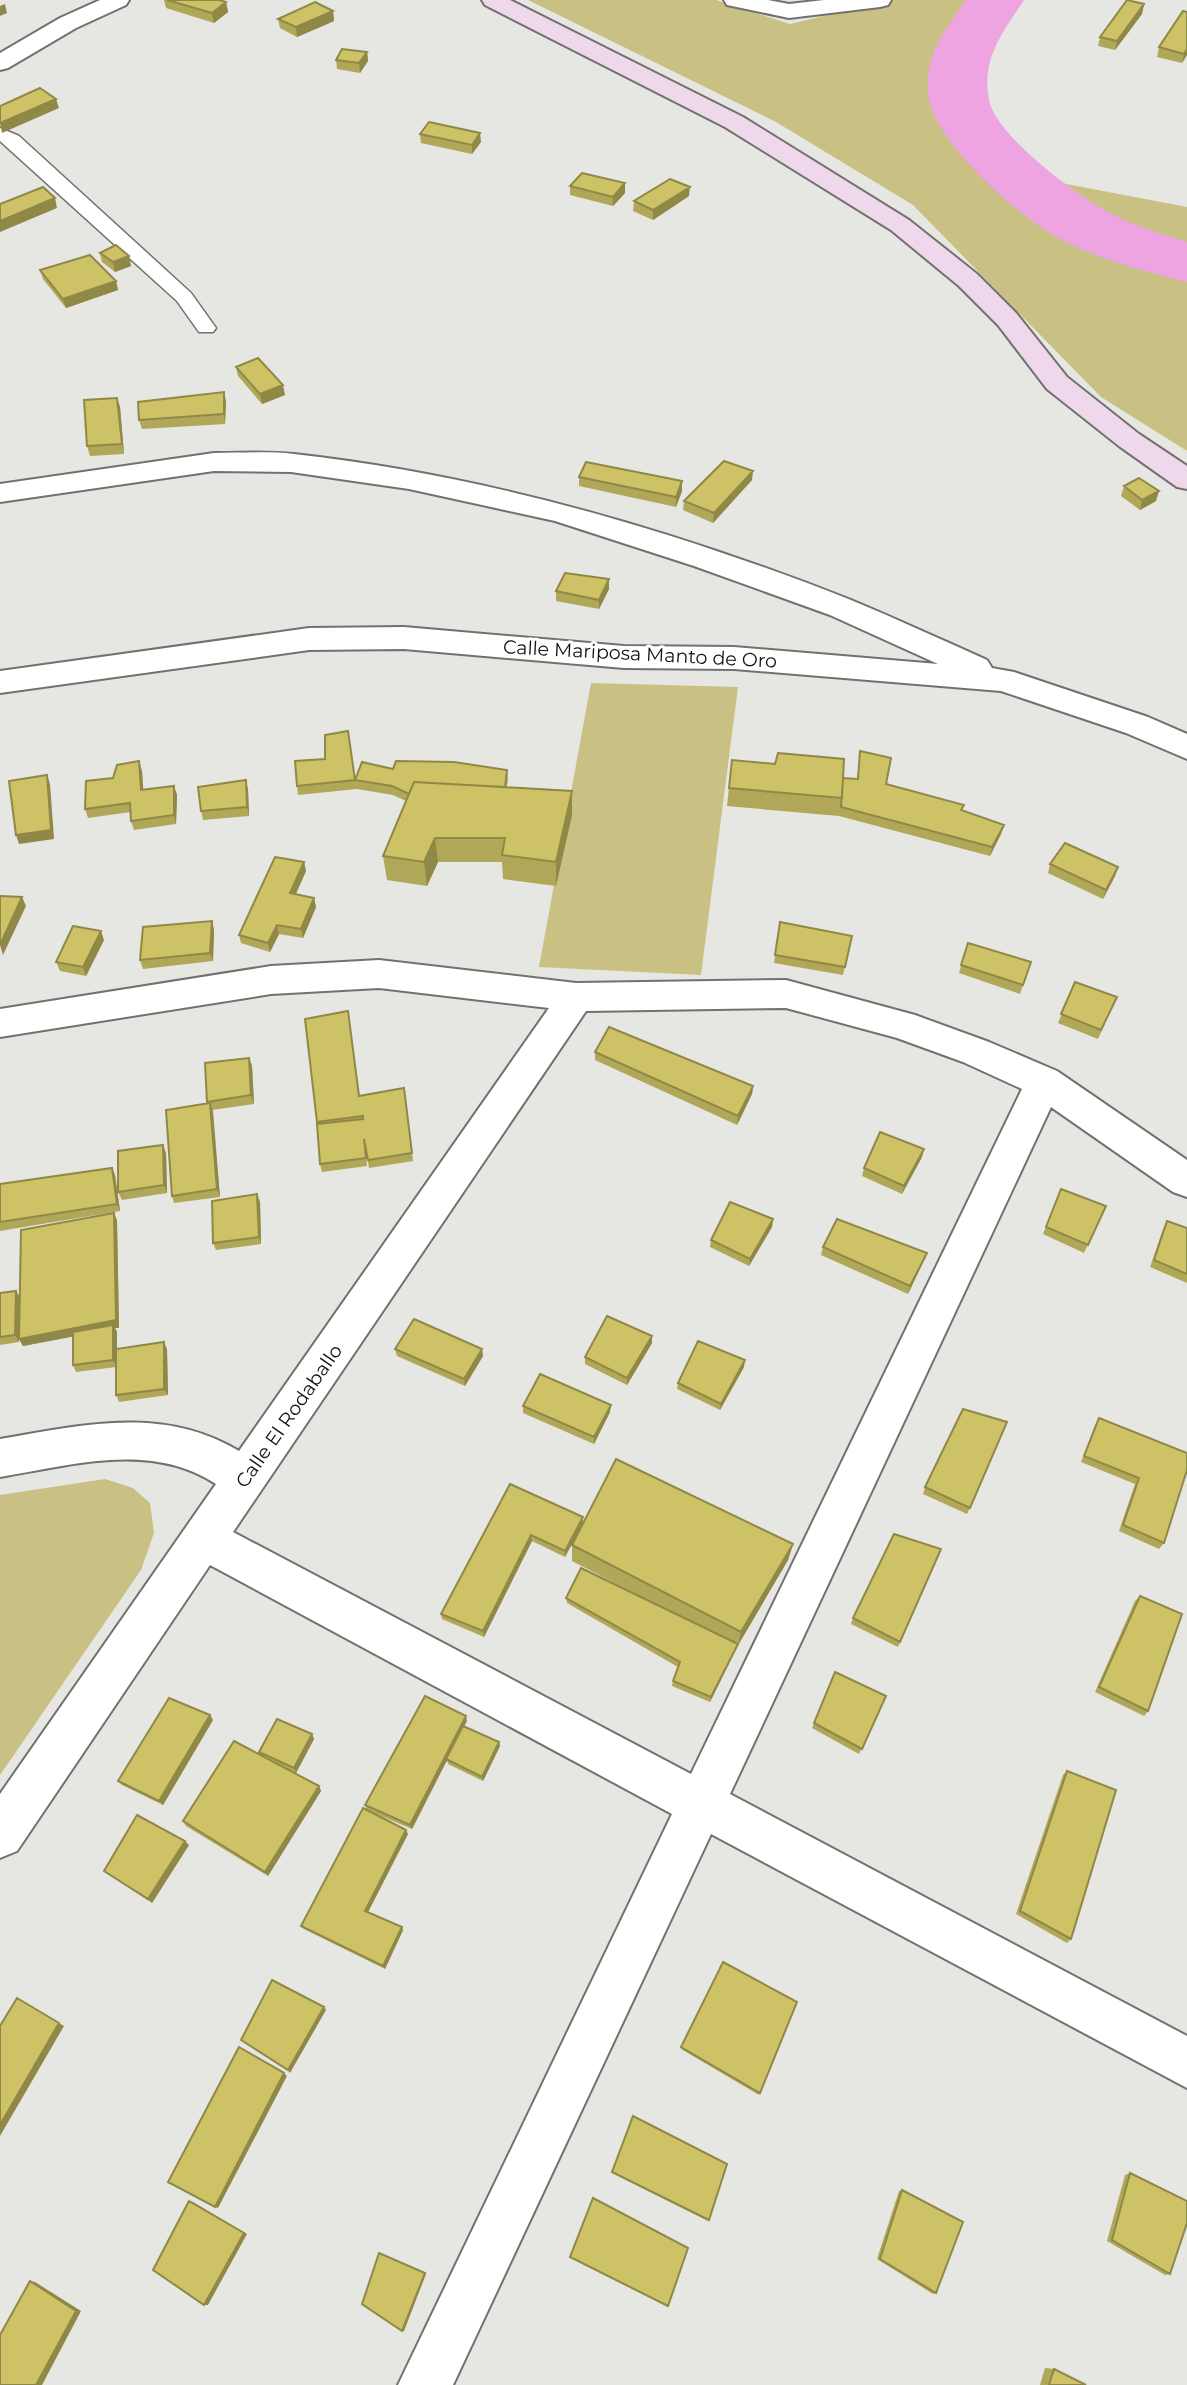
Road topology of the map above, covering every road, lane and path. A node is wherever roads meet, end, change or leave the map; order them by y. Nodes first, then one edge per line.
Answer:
1 (118, 0) edge
2 (493, 0) edge
3 (735, 0) edge
4 (880, 0) edge
5 (0, 63) edge
6 (0, 134) edge
7 (206, 328) dead end
8 (1187, 480) edge
9 (0, 494) edge
10 (1003, 680) junction
11 (0, 682) edge
12 (1187, 747) edge
13 (576, 997) junction
14 (0, 1023) edge
15 (1044, 1082) junction
16 (1187, 1181) edge
17 (0, 1458) edge
18 (246, 1479) junction
19 (202, 1538) junction
20 (702, 1805) junction
21 (0, 1834) edge
22 (1187, 2063) edge
23 (425, 2385) edge

1 - 5 street
2 - 8 street
3 - 4 street
6 - 7 lane
9 - 10 street
10 - 11 street, Calle Mariposa Manto de Oro
10 - 12 street, Calle Mariposa Manto de Oro
13 - 14 street
13 - 15 street
13 - 18 street, Calle El Rodaballo
15 - 16 street
15 - 20 street
17 - 18 street
18 - 19 street, Calle El Rodaballo
19 - 20 street
19 - 21 street, Calle El Rodaballo
20 - 22 street
20 - 23 street

